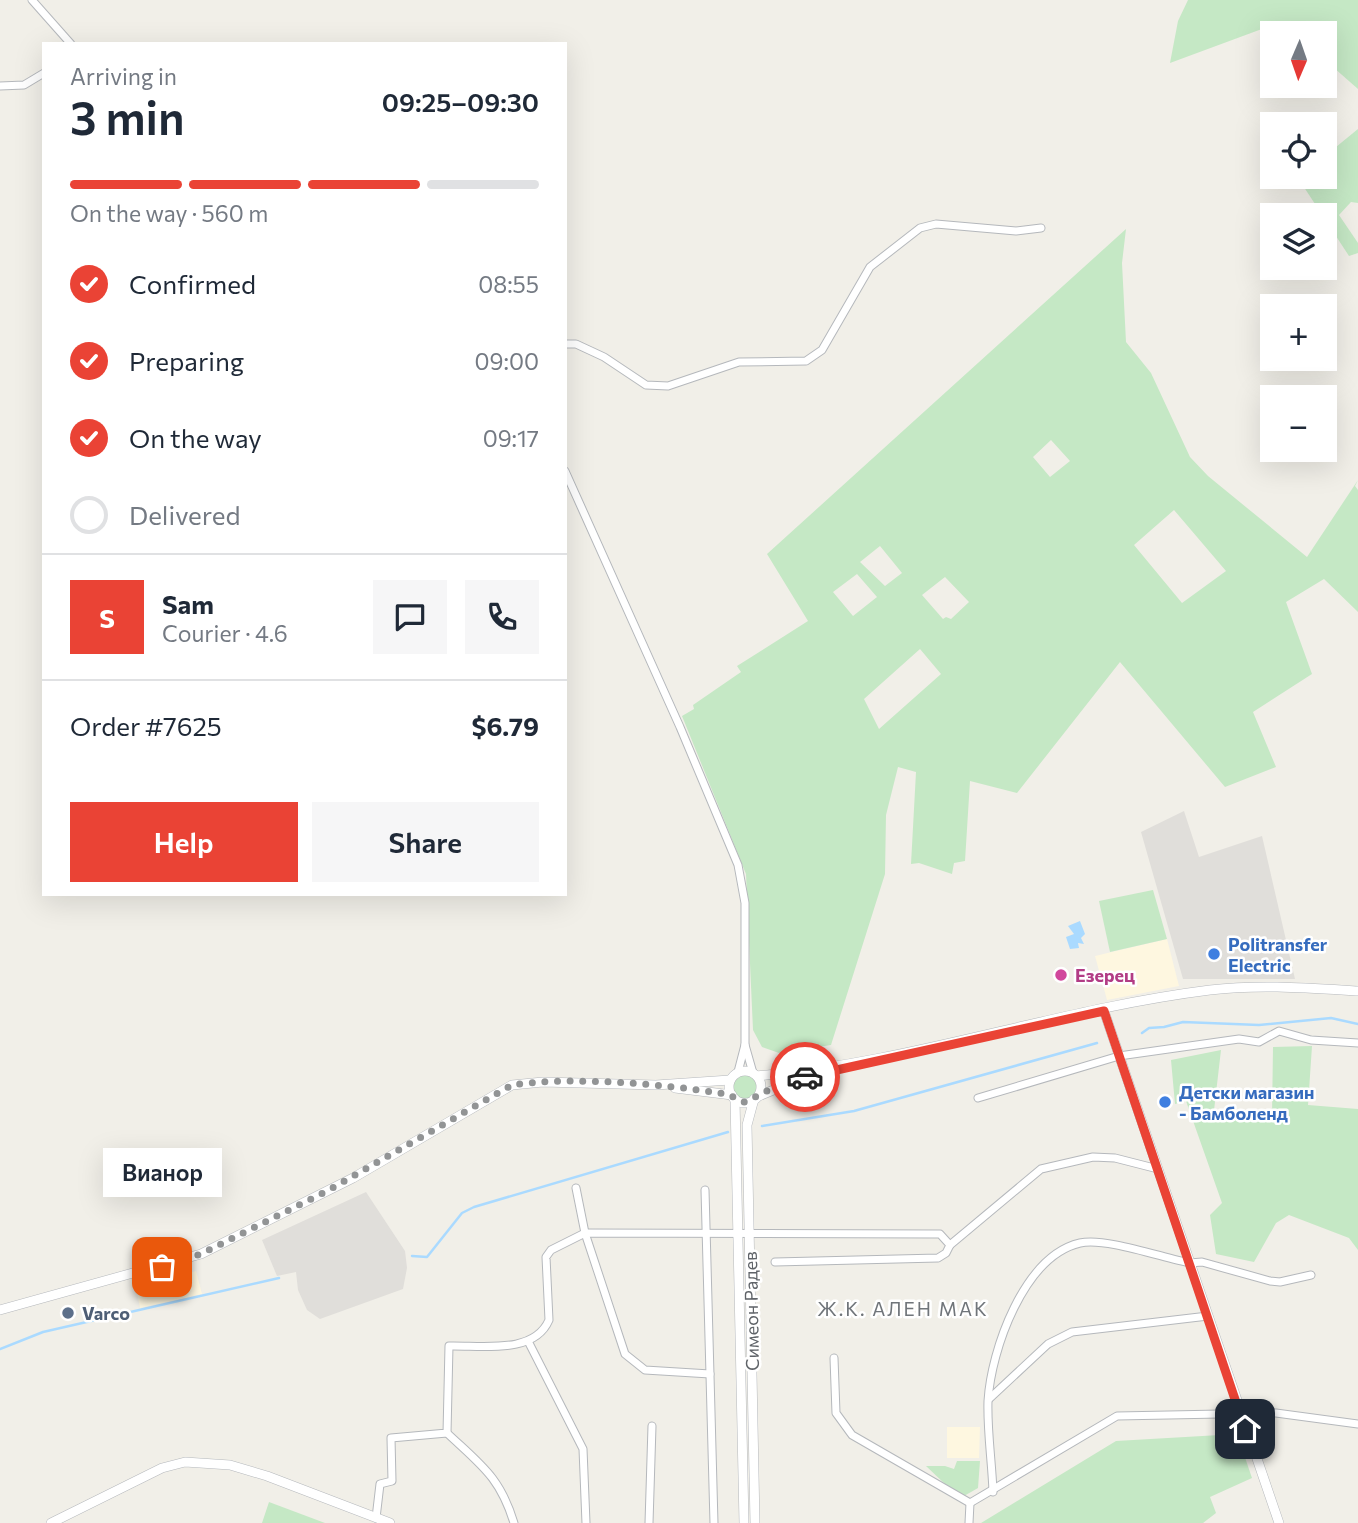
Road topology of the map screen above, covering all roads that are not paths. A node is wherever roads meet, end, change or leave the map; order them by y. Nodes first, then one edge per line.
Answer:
1 (32, 0) edge
2 (69, 42) edge
3 (42, 74) edge
4 (0, 86) edge
5 (1041, 228) dead end
6 (567, 344) edge
7 (567, 475) edge
8 (1358, 991) edge
9 (1104, 1011) junction
10 (1358, 1043) edge
11 (745, 1045) junction
12 (1119, 1056) junction
13 (822, 1071) junction
14 (738, 1072) junction
15 (755, 1075) junction
16 (730, 1080) junction
17 (656, 1085) junction
18 (733, 1097) junction
19 (756, 1098) junction
20 (978, 1098) dead end
21 (1158, 1169) junction
22 (576, 1188) dead end
23 (705, 1190) dead end
24 (584, 1233) junction
25 (744, 1234) junction
26 (707, 1235) junction
27 (950, 1245) junction
28 (775, 1262) dead end
29 (1190, 1263) junction
30 (1311, 1275) dead end
31 (0, 1310) edge
32 (1208, 1316) junction
33 (528, 1343) junction
34 (834, 1358) dead end
35 (710, 1374) junction
36 (988, 1400) junction
37 (1240, 1413) junction
38 (1358, 1424) edge
39 (652, 1426) dead end
40 (447, 1433) junction
41 (993, 1492) junction
42 (970, 1503) junction
43 (376, 1518) junction
44 (51, 1523) edge
45 (390, 1523) edge
46 (514, 1523) edge
47 (586, 1523) edge
48 (649, 1523) edge
49 (714, 1523) edge
50 (744, 1523) edge
51 (755, 1523) edge
52 (970, 1523) edge
53 (1279, 1523) edge

1 - 2 street
3 - 4 street
5 - 6 street
7 - 11 street
8 - 9 street
9 - 12 street
9 - 13 street
10 - 12 street
11 - 14 street
11 - 15 street
12 - 20 street
12 - 21 street
13 - 15 street
13 - 19 street
14 - 15 street
14 - 16 street
15 - 19 street
16 - 17 street
16 - 18 street
17 - 18 street
17 - 31 street
18 - 19 street
18 - 25 street, Симеон Радев
19 - 25 street, Симеон Радев
21 - 27 street
21 - 29 street
22 - 24 street
23 - 26 street
24 - 26 street
24 - 33 street
24 - 35 street
25 - 26 street
25 - 27 street
25 - 50 street, Симеон Радев
25 - 51 street, Симеон Радев
26 - 35 street
27 - 28 street
29 - 30 street
29 - 32 street
29 - 36 street
32 - 36 street
32 - 37 street
33 - 40 street
33 - 47 street
34 - 42 street
35 - 49 street
36 - 41 street
37 - 38 street
37 - 41 street
37 - 53 street
39 - 48 street
40 - 43 street
40 - 46 street
41 - 42 street
42 - 52 street
43 - 44 street
43 - 45 street

